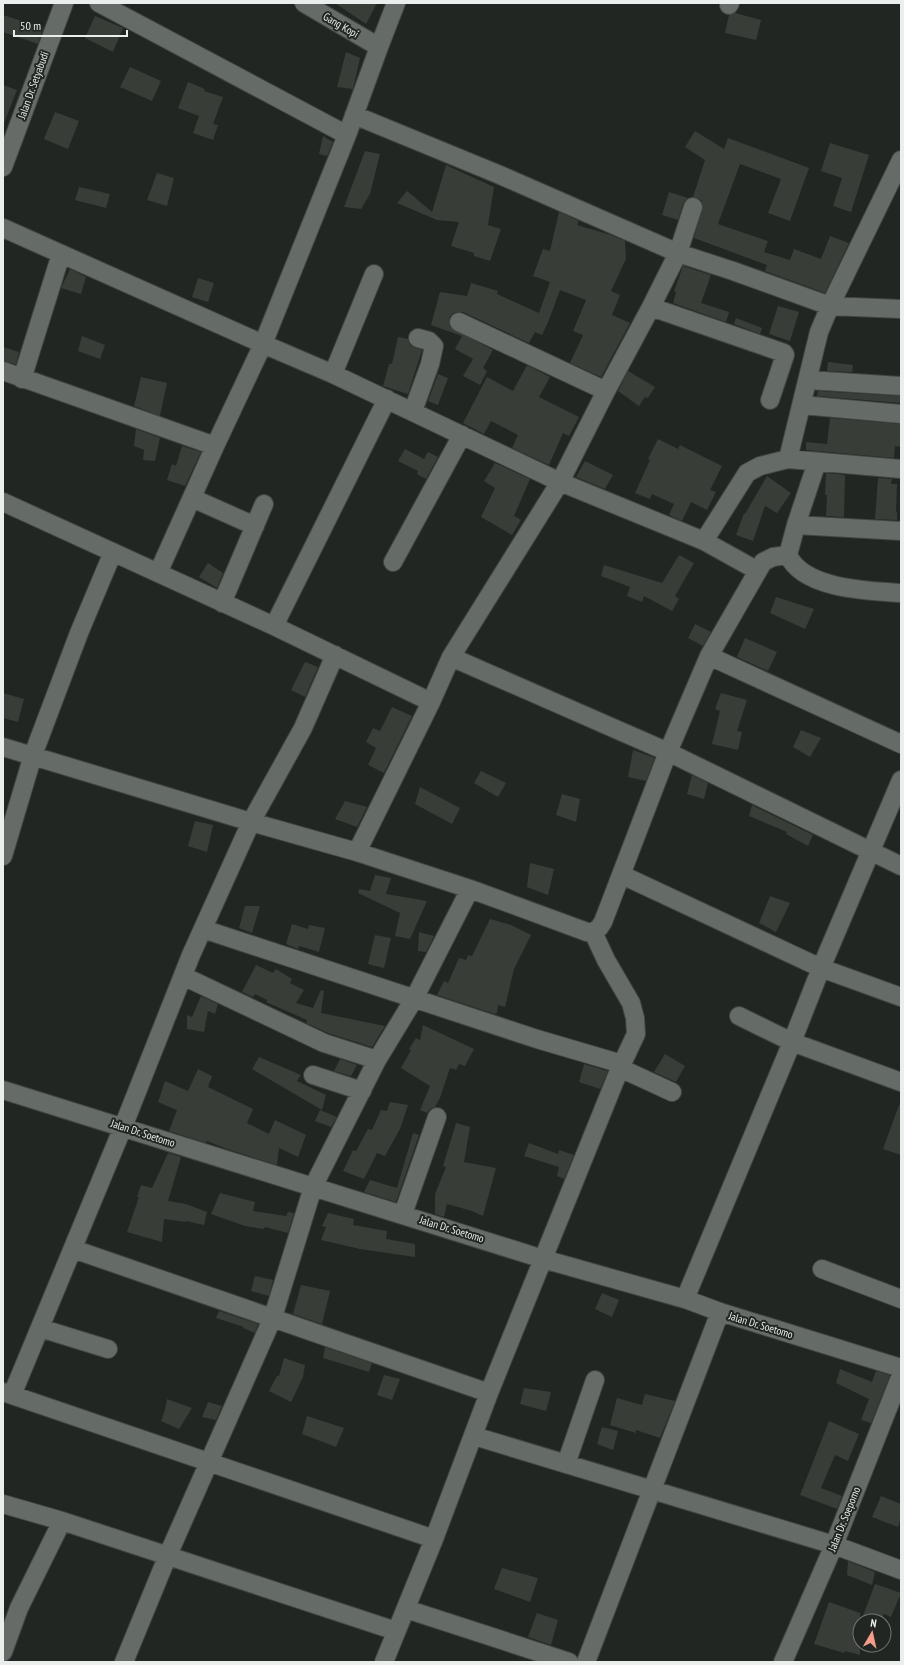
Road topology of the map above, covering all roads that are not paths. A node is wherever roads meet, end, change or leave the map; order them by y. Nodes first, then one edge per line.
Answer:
1 (64, 3) edge
2 (99, 3) edge
3 (304, 3) edge
4 (396, 3) edge
5 (379, 47) junction
6 (354, 114) junction
7 (347, 135) junction
8 (901, 160) edge
9 (3, 167) edge
10 (693, 207) dead end
11 (3, 228) edge
12 (678, 253) junction
13 (61, 254) junction
14 (374, 274) dead end
15 (830, 306) junction
16 (651, 307) junction
17 (901, 309) edge
18 (459, 322) dead end
19 (418, 338) dead end
20 (263, 344) junction
21 (3, 371) edge
22 (333, 374) junction
23 (22, 379) junction
24 (808, 380) junction
25 (901, 386) edge
26 (606, 391) junction
27 (387, 399) junction
28 (770, 400) dead end
29 (802, 405) junction
30 (413, 411) junction
31 (901, 414) edge
32 (462, 435) junction
33 (215, 446) junction
34 (788, 459) junction
35 (817, 462) junction
36 (901, 468) edge
37 (560, 482) junction
38 (192, 498) junction
39 (3, 502) edge
40 (264, 504) dead end
41 (796, 525) junction
42 (255, 526) junction
43 (901, 531) edge
44 (704, 541) junction
45 (113, 552) junction
46 (788, 555) junction
47 (393, 562) dead end
48 (758, 571) junction
49 (158, 573) junction
50 (901, 593) edge
51 (222, 603) junction
52 (274, 626) junction
53 (335, 655) junction
54 (709, 656) junction
55 (451, 657) junction
56 (431, 702) junction
57 (901, 744) edge
58 (3, 747) edge
59 (668, 752) junction
60 (33, 755) junction
61 (901, 780) edge
62 (251, 822) junction
63 (871, 851) junction
64 (357, 852) junction
65 (3, 856) edge
66 (901, 866) edge
67 (622, 874) junction
68 (470, 889) junction
69 (203, 929) junction
70 (593, 932) junction
71 (821, 968) junction
72 (183, 976) junction
73 (901, 997) edge
74 (414, 999) junction
75 (739, 1016) dead end
76 (792, 1042) junction
77 (377, 1060) junction
78 (621, 1066) junction
79 (313, 1075) dead end
80 (901, 1082) edge
81 (3, 1090) edge
82 (362, 1091) junction
83 (672, 1092) dead end
84 (438, 1117) dead end
85 (123, 1127) junction
86 (313, 1187) junction
87 (403, 1214) junction
88 (73, 1249) junction
89 (543, 1259) junction
90 (822, 1269) dead end
91 (685, 1299) junction
92 (901, 1299) edge
93 (720, 1312) junction
94 (272, 1317) junction
95 (40, 1328) junction
96 (108, 1349) dead end
97 (901, 1368) edge
98 (901, 1375) edge
99 (595, 1380) dead end
100 (489, 1393) junction
101 (8, 1394) edge
102 (474, 1436) junction
103 (209, 1464) junction
104 (566, 1464) junction
105 (651, 1489) junction
106 (3, 1504) edge
107 (62, 1522) junction
108 (434, 1539) junction
109 (834, 1545) junction
110 (168, 1555) junction
111 (901, 1570) edge
112 (406, 1609) junction
113 (396, 1631) junction
114 (3, 1652) edge
115 (124, 1662) edge
116 (384, 1662) edge
117 (569, 1662) edge
118 (586, 1662) edge
119 (783, 1662) edge

1 - 9 street, Jalan Dr. Setyabudi
2 - 7 street
3 - 5 street, Gang Kopi
4 - 5 street
5 - 6 street
6 - 7 street
6 - 12 street
7 - 20 street
8 - 15 street
10 - 12 street
11 - 13 street
12 - 15 street
12 - 16 street
13 - 20 street
13 - 23 street
14 - 22 street
15 - 17 street
15 - 24 street
16 - 26 street
16 - 28 street
18 - 26 street
19 - 30 street
20 - 22 street
20 - 33 street
21 - 23 street
22 - 27 street
23 - 33 street
24 - 25 street
24 - 29 street
26 - 37 street
27 - 30 street
27 - 52 street
29 - 31 street
29 - 34 street
30 - 32 street
32 - 37 street
32 - 47 street
33 - 38 street
34 - 35 street
34 - 44 street
35 - 36 street
35 - 41 street
37 - 44 street
37 - 55 street
38 - 42 street
38 - 49 street
39 - 45 street
40 - 42 street
41 - 43 street
41 - 46 street
42 - 51 street
44 - 48 street
45 - 49 street
45 - 60 street
46 - 48 street
46 - 50 street
48 - 54 street
49 - 51 street
51 - 52 street
52 - 53 street
53 - 56 street
53 - 62 street
54 - 57 street
54 - 59 street
55 - 56 street
55 - 59 street
56 - 64 street
58 - 60 street
59 - 63 street
59 - 67 street
60 - 62 street
60 - 65 street
61 - 63 street
62 - 64 street
62 - 69 street
63 - 66 street
63 - 71 street
64 - 68 street
67 - 70 street
67 - 71 street
68 - 70 street
68 - 74 street
69 - 72 street
69 - 74 street
70 - 78 street
71 - 73 street
71 - 76 street
72 - 77 street
72 - 85 street
74 - 77 street
74 - 78 street
75 - 76 street
76 - 80 street
76 - 91 street
77 - 82 street
78 - 83 street
78 - 89 street
79 - 82 street
81 - 85 street, Jalan Dr. Soetomo
82 - 86 street
84 - 87 street
85 - 86 street, Jalan Dr. Soetomo
85 - 88 street
86 - 87 street, Jalan Dr. Soetomo
86 - 94 street
87 - 89 street, Jalan Dr. Soetomo
88 - 94 street
88 - 95 street
89 - 91 street, Jalan Dr. Soetomo
89 - 100 street
90 - 92 street
91 - 93 street, Jalan Dr. Soetomo
93 - 97 street, Jalan Dr. Soetomo
93 - 105 street
94 - 100 street
94 - 103 street
95 - 96 street
95 - 101 street
98 - 109 street, Jalan Dr. Soepomo
99 - 104 street
100 - 102 street
101 - 103 street
102 - 104 street
102 - 108 street
103 - 108 street
103 - 110 street
104 - 105 street
105 - 109 street
105 - 118 street
106 - 107 street
107 - 110 street
107 - 114 street
108 - 112 street
109 - 111 street
109 - 119 street, Jalan Dr. Soepomo
110 - 113 street
110 - 115 street
112 - 113 street
112 - 117 street
113 - 116 street

